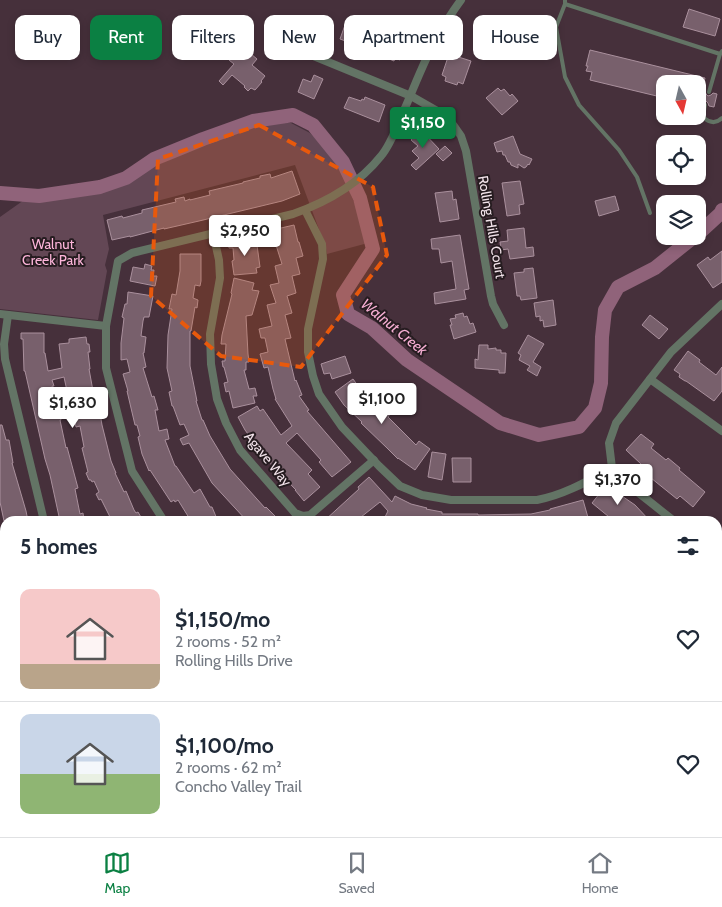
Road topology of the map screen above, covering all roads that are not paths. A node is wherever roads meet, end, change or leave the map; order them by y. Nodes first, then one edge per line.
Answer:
1 (461, 0) edge
2 (565, 2) edge
3 (721, 53) edge
4 (323, 60) edge
5 (709, 92) dead end
6 (411, 96) junction
7 (722, 118) edge
8 (706, 120) edge
9 (305, 210) junction
10 (650, 213) dead end
11 (213, 233) junction
12 (722, 304) edge
13 (4, 314) edge
14 (504, 325) dead end
15 (106, 326) junction
16 (650, 379) junction
17 (722, 431) edge
18 (374, 460) junction
19 (612, 468) junction
20 (43, 516) edge
21 (161, 516) edge
22 (668, 516) edge

1 - 6 street
2 - 3 lane
2 - 10 lane
3 - 5 lane
4 - 6 street, Rolling Hills Court
6 - 9 street
6 - 14 street, Rolling Hills Court
7 - 8 lane
9 - 11 street
9 - 18 street
11 - 15 street
11 - 18 street, Agave Way
12 - 16 street
13 - 15 street
13 - 20 street
15 - 21 street
16 - 17 street
16 - 19 street
18 - 19 street
19 - 22 street

